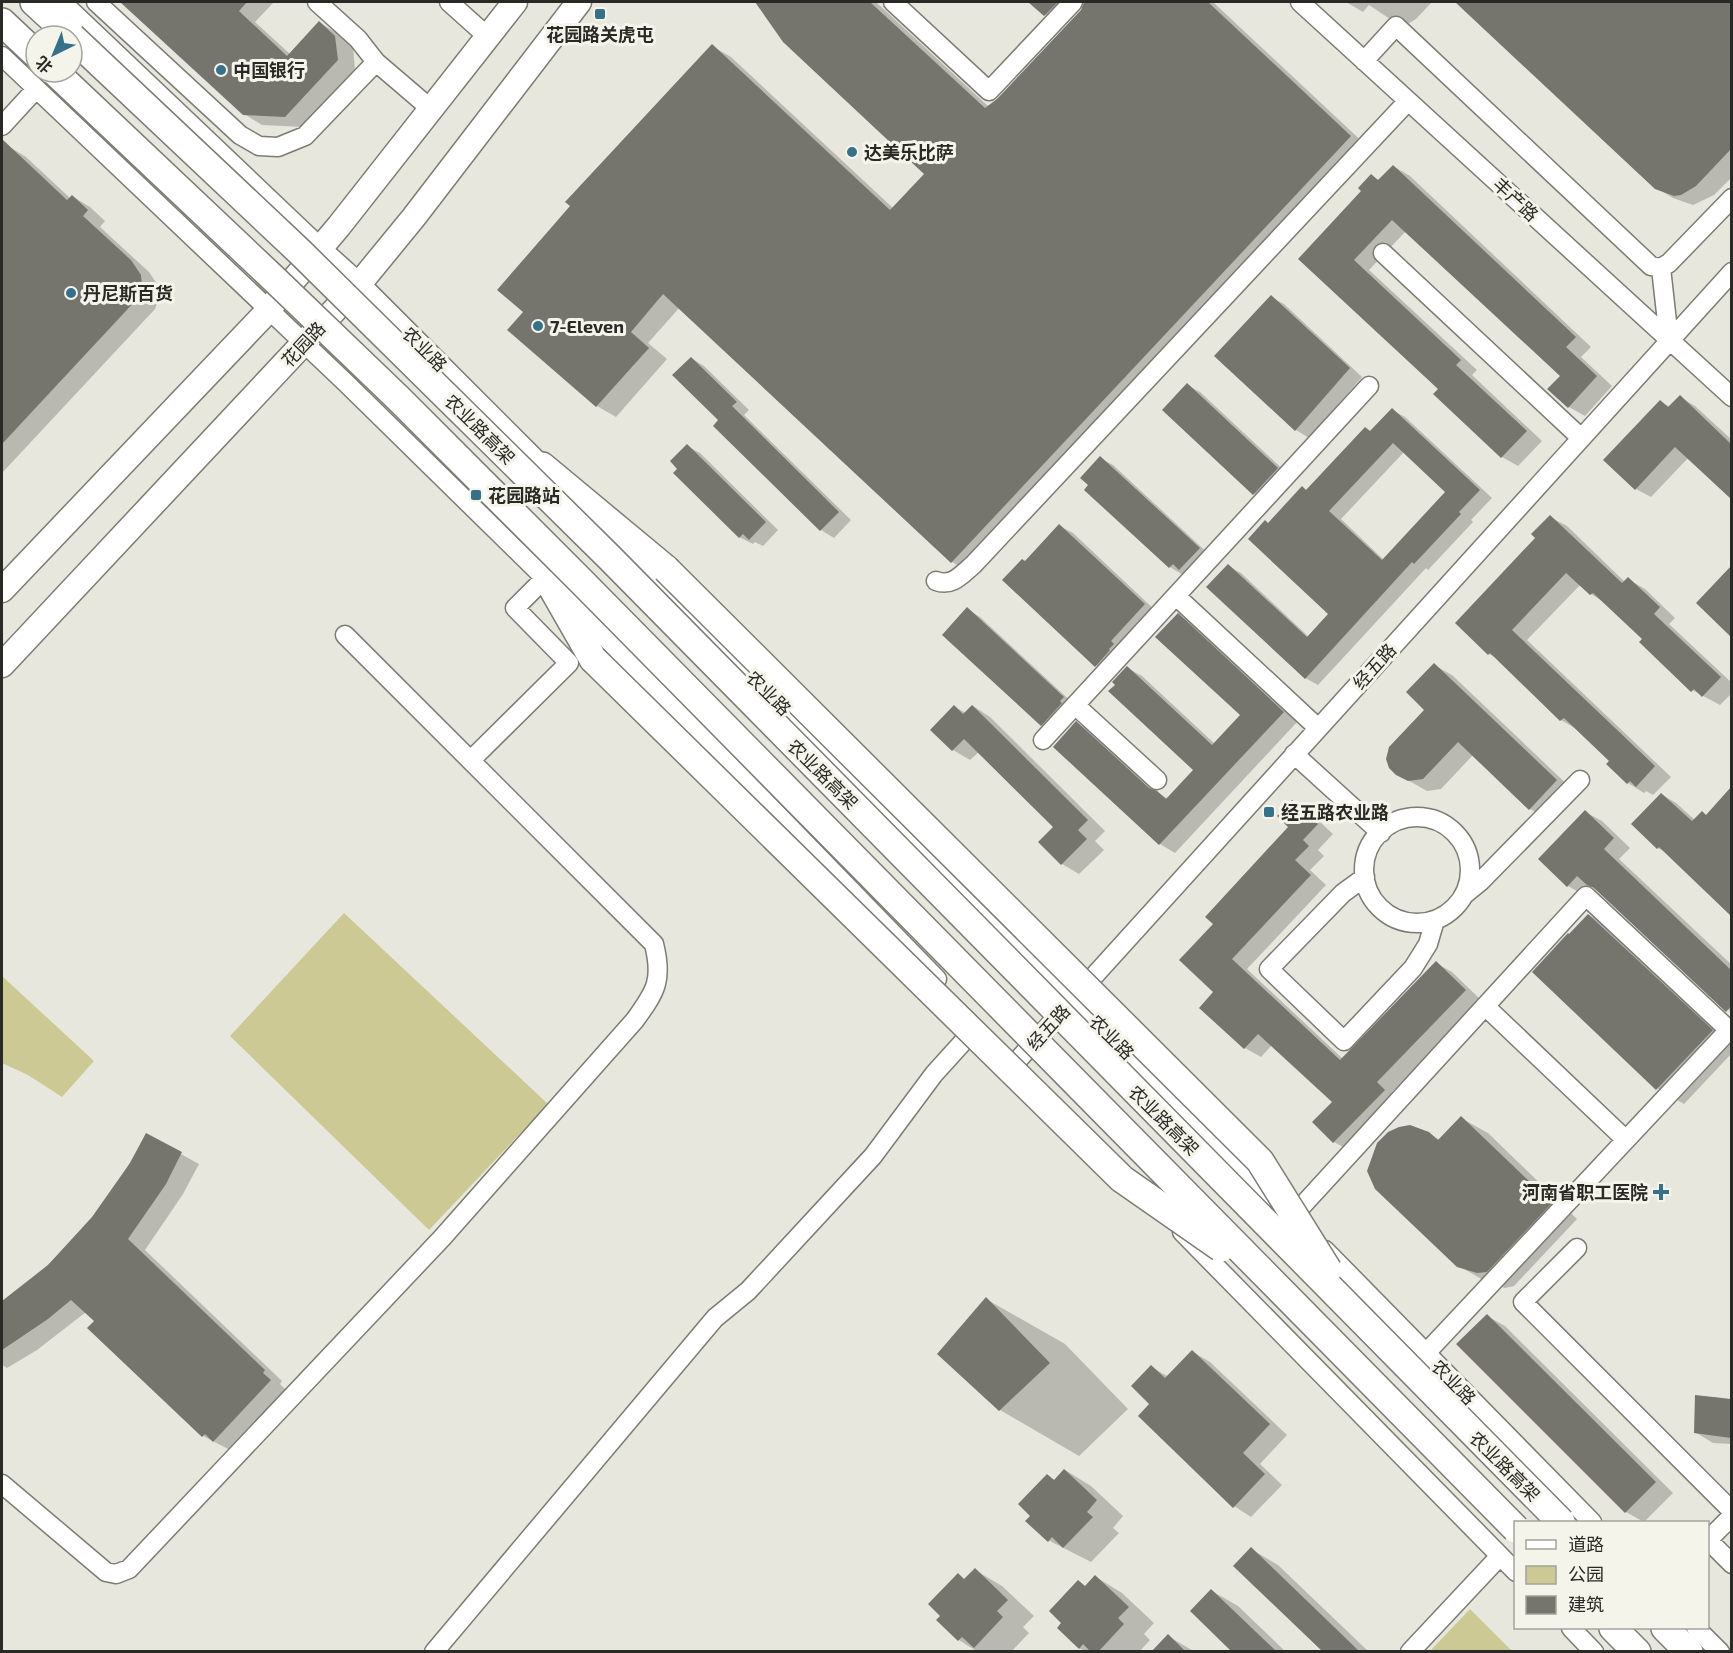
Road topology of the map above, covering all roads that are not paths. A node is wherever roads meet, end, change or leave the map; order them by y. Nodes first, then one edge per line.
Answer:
1 (34, 2) edge
2 (62, 2) edge
3 (96, 2) edge
4 (317, 2) edge
5 (449, 2) edge
6 (515, 2) edge
7 (579, 2) edge
8 (893, 2) edge
9 (1073, 2) edge
10 (1300, 2) edge
11 (2, 22) edge
12 (57, 24) edge
13 (488, 37) junction
14 (24, 43) edge
15 (84, 49) edge
16 (2, 56) edge
17 (1364, 61) junction
18 (376, 62) junction
19 (24, 68) edge
20 (42, 84) edge
21 (50, 84) edge
22 (51, 84) edge
23 (1408, 101) junction
24 (431, 110) junction
25 (2, 126) edge
26 (1731, 198) edge
27 (321, 248) junction
28 (1383, 253) dead end
29 (1660, 268) junction
30 (1731, 272) edge
31 (360, 283) junction
32 (268, 309) junction
33 (1669, 340) junction
34 (304, 344) junction
35 (1369, 386) dead end
36 (1731, 397) edge
37 (1581, 438) junction
38 (542, 466) junction
39 (547, 580) junction
40 (936, 581) dead end
41 (2, 590) edge
42 (1176, 596) junction
43 (345, 635) dead end
44 (2, 665) edge
45 (1075, 705) junction
46 (1318, 728) junction
47 (1043, 740) dead end
48 (1294, 754) junction
49 (471, 760) junction
50 (1157, 780) dead end
51 (1580, 780) dead end
52 (1381, 833) junction
53 (1365, 877) junction
54 (1465, 894) junction
55 (1435, 920) junction
56 (1073, 998) junction
57 (1485, 1006) junction
58 (972, 1032) junction
59 (1017, 1061) junction
60 (1626, 1140) junction
61 (1292, 1217) junction
62 (1577, 1248) dead end
63 (1276, 1287) junction
64 (1354, 1312) junction
65 (1426, 1353) junction
66 (2, 1484) edge
67 (1731, 1511) edge
68 (1731, 1516) edge
69 (1560, 1521) edge
70 (1591, 1521) edge
71 (1514, 1528) edge
72 (1709, 1539) edge
73 (1709, 1541) edge
74 (1500, 1556) junction
75 (1731, 1564) edge
76 (1514, 1571) edge
77 (1572, 1629) edge
78 (1614, 1629) edge
79 (1666, 1629) edge
80 (1697, 1629) edge
81 (434, 1652) edge
82 (1410, 1652) edge
83 (1594, 1652) edge
84 (1637, 1652) edge
85 (1689, 1652) edge
86 (1720, 1652) edge

1 - 12 highway, 农业路高架
2 - 27 street, 农业路
3 - 18 street
4 - 18 street
5 - 13 street
6 - 13 main road
7 - 31 main road, 花园路
8 - 9 street
10 - 17 street, 丰产路
11 - 14 highway
13 - 24 main road
15 - 64 highway, 农业路高架, bridge
16 - 19 street
17 - 23 street, 丰产路
17 - 29 street
18 - 24 street
20 - 25 street
21 - 32 street
22 - 63 highway, 农业路高架, bridge
23 - 33 street, 丰产路
23 - 40 street
24 - 27 main road
26 - 29 street
27 - 31 street, 农业路
27 - 32 main road
28 - 37 street
29 - 33 street
30 - 33 street, 经五路
31 - 34 main road, 花园路
31 - 38 street, 农业路
32 - 34 street
32 - 41 main road
33 - 36 street, 丰产路
33 - 37 street, 经五路
34 - 39 street
34 - 44 main road, 花园路
35 - 42 street
37 - 46 street, 经五路
38 - 56 street, 农业路
38 - 64 highway, bridge
39 - 49 street
39 - 58 highway, bridge
39 - 59 street
42 - 45 street
42 - 46 street
43 - 49 street
45 - 47 street
45 - 50 street
46 - 48 street, 经五路
48 - 52 street
48 - 56 street, 经五路
49 - 66 street
51 - 54 street
52 - 53 street
52 - 54 street
53 - 55 street
53 - 55 street
54 - 55 street
56 - 59 street, 经五路
56 - 61 street, 农业路
57 - 60 street
57 - 60 street
57 - 61 street
58 - 63 highway, bridge
58 - 81 street
59 - 74 street
60 - 65 street
61 - 65 street, 农业路
62 - 67 street
63 - 71 highway, 农业路高架, bridge
64 - 69 highway, 农业路高架, bridge
65 - 70 street, 农业路
68 - 72 street
73 - 75 street
74 - 76 street
74 - 82 street
77 - 83 street
78 - 84 highway
79 - 85 highway
80 - 86 street

